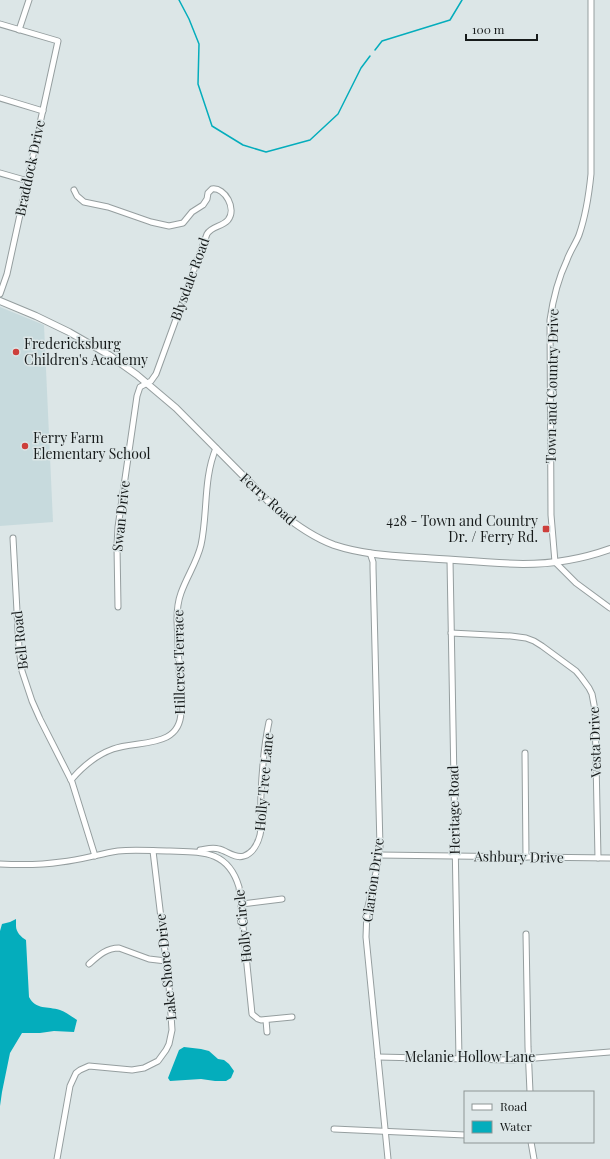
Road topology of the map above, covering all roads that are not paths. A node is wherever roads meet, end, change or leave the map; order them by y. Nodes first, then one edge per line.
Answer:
1 (29, 0) edge
2 (591, 0) edge
3 (0, 24) edge
4 (19, 30) junction
5 (0, 98) edge
6 (43, 111) junction
7 (0, 173) edge
8 (28, 181) junction
9 (74, 190) dead end
10 (0, 294) edge
11 (0, 301) edge
12 (146, 383) junction
13 (216, 448) junction
14 (12, 538) dead end
15 (610, 549) edge
16 (370, 553) junction
17 (450, 560) junction
18 (555, 562) junction
19 (118, 607) dead end
20 (610, 608) edge
21 (450, 633) junction
22 (269, 722) dead end
23 (525, 753) dead end
24 (71, 780) junction
25 (154, 851) junction
26 (196, 852) junction
27 (379, 855) junction
28 (95, 856) junction
29 (455, 856) junction
30 (526, 857) junction
31 (598, 858) junction
32 (610, 858) edge
33 (0, 864) edge
34 (282, 899) dead end
35 (242, 904) junction
36 (526, 934) dead end
37 (166, 961) junction
38 (89, 964) dead end
39 (292, 1017) dead end
40 (266, 1020) junction
41 (267, 1032) dead end
42 (610, 1052) edge
43 (378, 1057) junction
44 (459, 1059) junction
45 (529, 1059) junction
46 (530, 1091) edge
47 (334, 1129) dead end
48 (385, 1132) junction
49 (464, 1135) edge
50 (531, 1143) edge
51 (57, 1159) edge
52 (388, 1159) edge
53 (534, 1159) edge

1 - 4 street
2 - 18 street, Town and Country Drive
3 - 4 street
4 - 6 street, Braddock Drive
5 - 6 street
6 - 8 street, Braddock Drive
7 - 8 street
8 - 10 street, Braddock Drive
9 - 12 street, Blysdale Road
11 - 12 main road, Ferry Road
12 - 13 main road, Ferry Road
12 - 19 street, Swan Drive
13 - 16 main road, Ferry Road
13 - 24 street, Hillcrest Terrace
14 - 24 street, Bell Road
15 - 18 main road, Ferry Road
16 - 17 main road, Ferry Road
16 - 27 street, Clarion Drive
17 - 18 main road, Ferry Road
17 - 21 street, Heritage Road
18 - 20 street
21 - 29 street, Heritage Road
21 - 31 street, Vesta Drive
22 - 26 street, Holly Tree Lane
23 - 30 street
24 - 28 street
25 - 26 street, Holly Circle
25 - 28 street
25 - 37 street, Lake Shore Drive
26 - 35 street, Holly Circle
27 - 29 street, Ashbury Drive
27 - 43 street, Clarion Drive
28 - 33 street
29 - 30 street, Ashbury Drive
29 - 44 street, Heritage Road
30 - 31 street, Ashbury Drive
31 - 32 street, Ashbury Drive
34 - 35 street
35 - 40 street, Holly Circle
36 - 45 street
37 - 38 street
37 - 51 street, Lake Shore Drive
39 - 40 street
40 - 41 street
42 - 45 street, Melanie Hollow Lane
43 - 44 street, Melanie Hollow Lane
43 - 48 street, Clarion Drive
44 - 45 street, Melanie Hollow Lane
45 - 46 street
47 - 48 street
48 - 49 street
48 - 52 street, Clarion Drive
50 - 53 street

